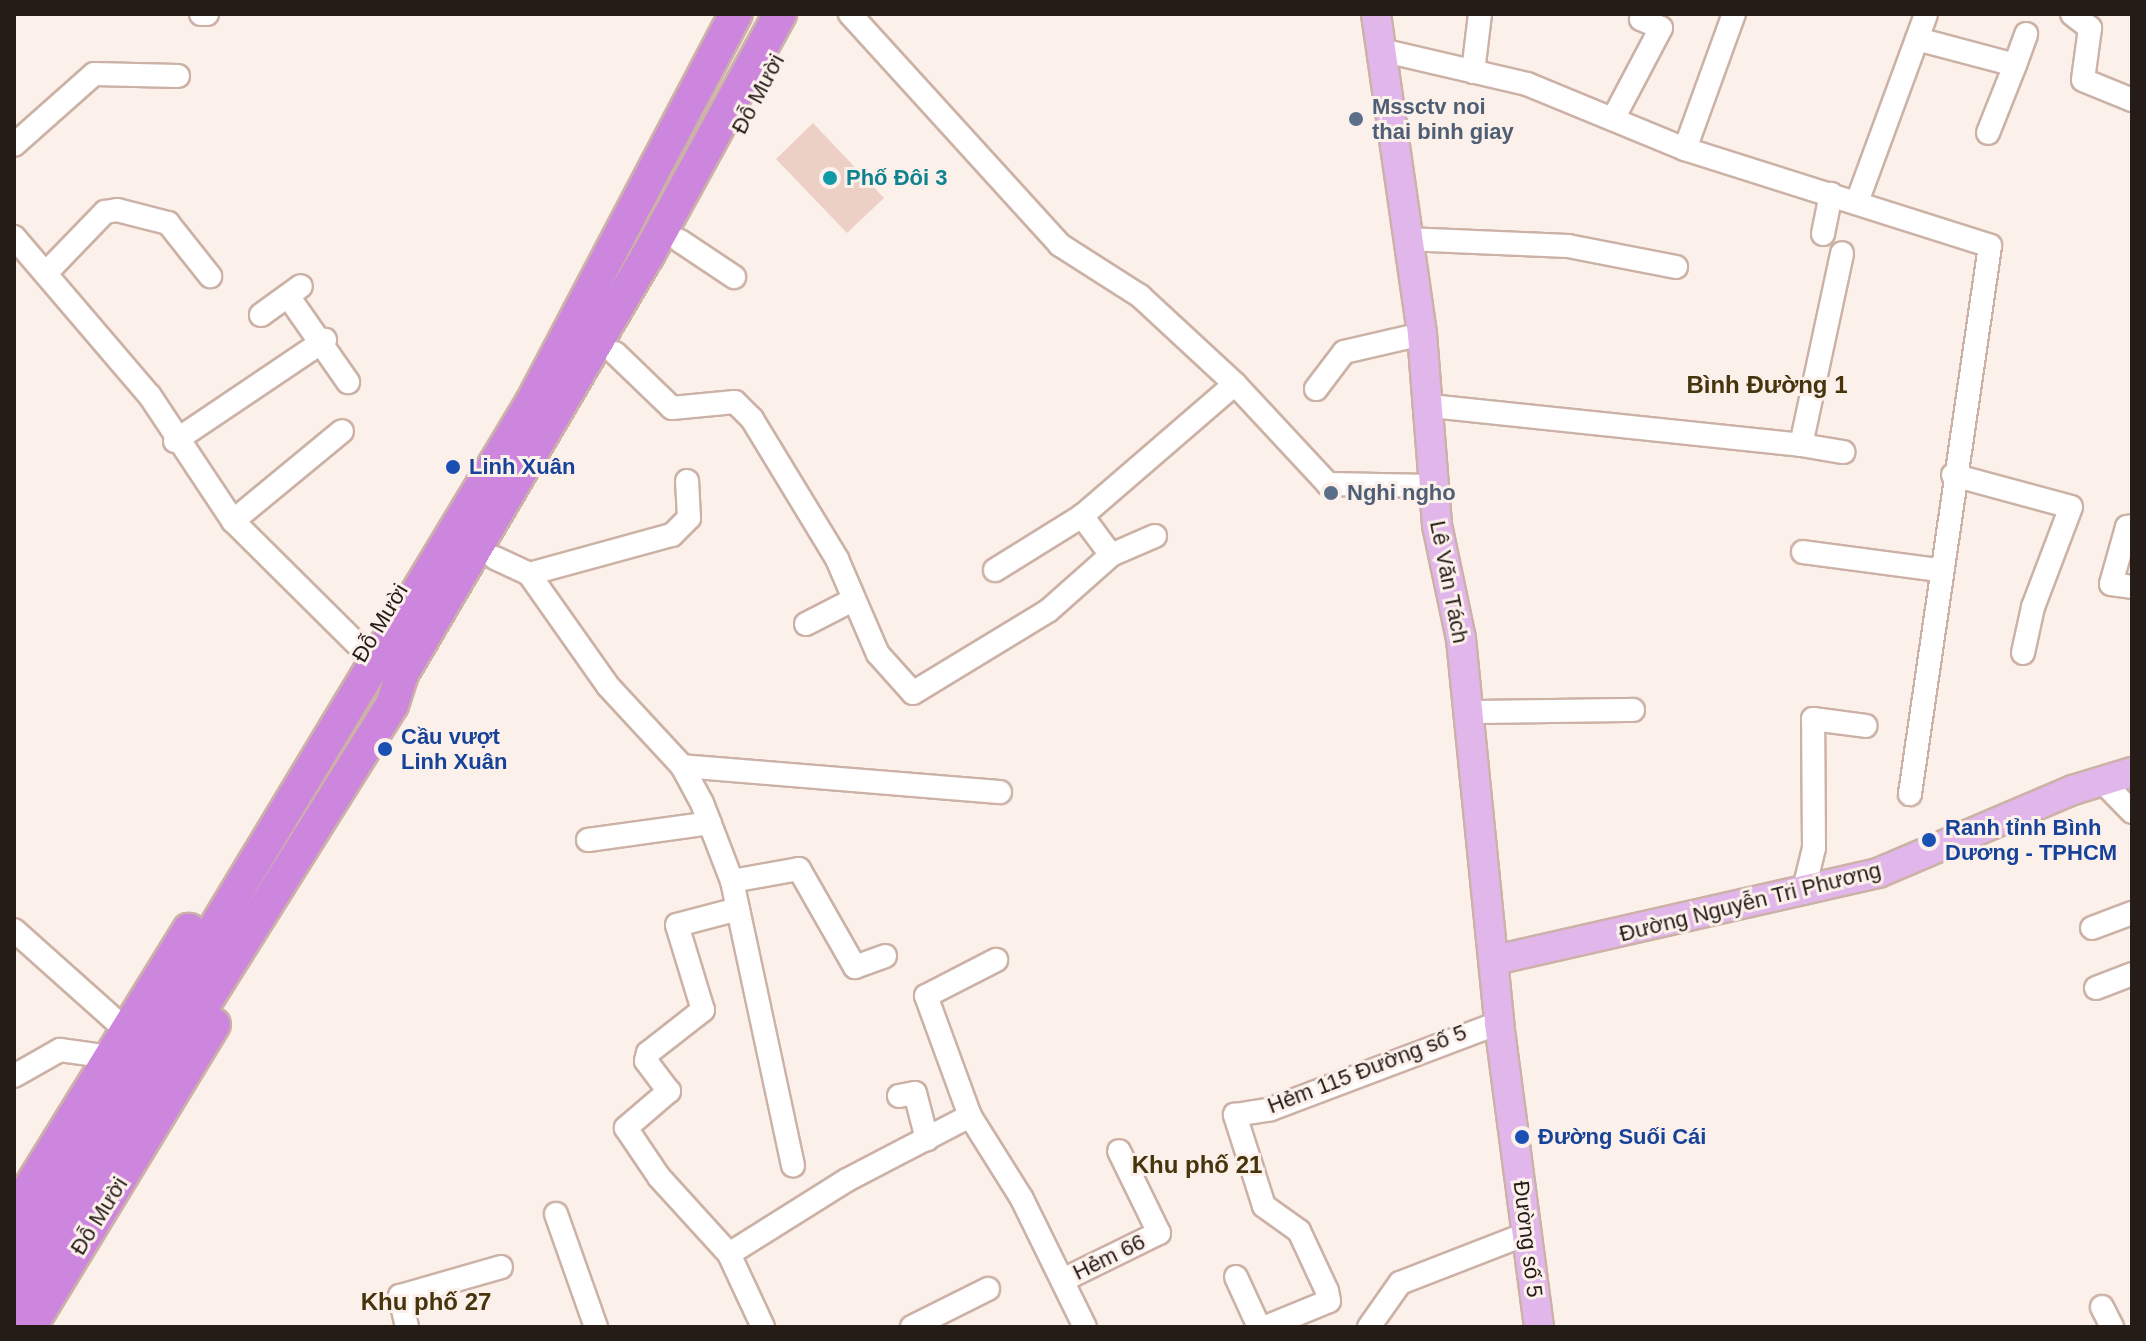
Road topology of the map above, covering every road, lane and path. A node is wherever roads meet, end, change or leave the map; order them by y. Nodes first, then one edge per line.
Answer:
1 (201, 14) edge
2 (207, 14) edge
3 (716, 14) edge
4 (736, 14) edge
5 (780, 14) edge
6 (800, 14) edge
7 (850, 14) edge
8 (1376, 14) edge
9 (1480, 14) edge
10 (1643, 14) edge
11 (1734, 14) edge
12 (1926, 14) edge
13 (2072, 14) edge
14 (2026, 34) dead end
15 (1917, 39) junction
16 (1381, 50) junction
17 (2015, 65) junction
18 (1473, 72) junction
19 (178, 76) dead end
20 (2132, 100) edge
21 (1613, 119) junction
22 (1988, 133) dead end
23 (14, 145) edge
24 (1685, 149) junction
25 (1831, 194) junction
26 (1857, 202) junction
27 (1823, 234) dead end
28 (14, 237) edge
29 (1406, 239) junction
30 (680, 241) junction
31 (1842, 253) dead end
32 (1676, 267) dead end
33 (46, 273) junction
34 (210, 276) dead end
35 (734, 277) dead end
36 (261, 315) dead end
37 (1422, 334) junction
38 (323, 341) junction
39 (615, 353) junction
40 (348, 382) dead end
41 (1235, 384) junction
42 (1316, 389) dead end
43 (1431, 406) junction
44 (342, 431) dead end
45 (175, 441) junction
46 (1801, 445) junction
47 (1843, 452) dead end
48 (1953, 475) junction
49 (687, 481) dead end
50 (1433, 486) junction
51 (1082, 516) junction
52 (233, 521) junction
53 (2132, 526) edge
54 (1155, 536) dead end
55 (1803, 552) dead end
56 (1111, 555) junction
57 (495, 558) junction
58 (995, 570) dead end
59 (1938, 570) junction
60 (529, 574) junction
61 (2132, 587) edge
62 (851, 601) junction
63 (806, 624) dead end
64 (2023, 653) dead end
65 (370, 658) junction
66 (392, 705) junction
67 (1633, 710) dead end
68 (1469, 712) junction
69 (1866, 726) dead end
70 (293, 765) junction
71 (682, 766) junction
72 (2132, 772) edge
73 (2102, 781) junction
74 (1000, 792) dead end
75 (1910, 794) dead end
76 (289, 802) junction
77 (2132, 812) edge
78 (710, 823) junction
79 (588, 840) dead end
80 (732, 881) junction
81 (224, 892) junction
82 (276, 892) junction
83 (1803, 893) junction
84 (738, 909) junction
85 (2132, 913) edge
86 (2092, 928) dead end
87 (14, 930) edge
88 (885, 956) dead end
89 (996, 960) dead end
90 (1495, 960) junction
91 (2132, 974) edge
92 (2096, 988) dead end
93 (1499, 1023) junction
94 (131, 1052) junction
95 (14, 1076) edge
96 (899, 1096) dead end
97 (165, 1111) junction
98 (970, 1116) junction
99 (927, 1139) junction
100 (1119, 1151) dead end
101 (793, 1166) dead end
102 (14, 1182) edge
103 (14, 1213) edge
104 (556, 1214) dead end
105 (1529, 1233) junction
106 (729, 1254) junction
107 (14, 1261) edge
108 (501, 1267) dead end
109 (1236, 1277) dead end
110 (1063, 1280) junction
111 (988, 1289) dead end
112 (14, 1307) edge
113 (30, 1327) edge
114 (50, 1327) edge
115 (407, 1327) edge
116 (596, 1327) edge
117 (763, 1327) edge
118 (912, 1327) edge
119 (1085, 1327) edge
120 (1259, 1327) edge
121 (1266, 1327) edge
122 (1369, 1327) edge
123 (1539, 1327) edge

1 - 2 street
3 - 65 highway, Đỗ Mười
4 - 65 highway, Đỗ Mười
5 - 66 highway, Đỗ Mười
6 - 30 highway, Đỗ Mười
7 - 41 street
8 - 16 main road, Lê Văn Tách
9 - 18 street
10 - 21 street
11 - 24 street
12 - 15 street
13 - 20 street
14 - 17 street
15 - 17 street
15 - 26 street
16 - 18 street
16 - 29 main road, Lê Văn Tách
17 - 22 street
18 - 21 street
19 - 23 street
21 - 24 street
24 - 25 street
25 - 26 street
25 - 27 street
26 - 48 street
28 - 33 street
29 - 32 street
29 - 37 main road, Lê Văn Tách
30 - 35 street
30 - 39 highway, Đỗ Mười
31 - 46 street
33 - 34 street
33 - 45 street
36 - 38 street
37 - 42 street
37 - 43 main road, Lê Văn Tách
38 - 40 street
38 - 45 street
39 - 57 highway, Đỗ Mười
39 - 62 street
41 - 50 street
41 - 51 street
43 - 46 street
43 - 50 main road, Lê Văn Tách
44 - 52 street
45 - 52 street
46 - 47 street
48 - 59 street
48 - 64 street
49 - 60 street
50 - 68 main road, Lê Văn Tách
51 - 56 street
51 - 58 street
52 - 65 street
53 - 61 street
54 - 56 street
55 - 59 street
56 - 62 street
57 - 60 street
57 - 66 highway, Đỗ Mười
59 - 75 street
60 - 71 street
62 - 63 street
65 - 70 highway, Đỗ Mười
65 - 76 highway, Đỗ Mười
66 - 82 highway, Đỗ Mười
67 - 68 street
68 - 90 main road, Lê Văn Tách
69 - 83 street
70 - 76 highway
70 - 81 highway, Đỗ Mười
71 - 74 street
71 - 78 street
72 - 73 main road, Đường Nguyễn Tri Phương
73 - 77 street
73 - 83 main road, Đường Nguyễn Tri Phương
76 - 81 highway, Đỗ Mười
78 - 79 street
78 - 80 street
80 - 84 street
80 - 88 street
81 - 94 highway, Đỗ Mười
82 - 94 highway, Đỗ Mười
82 - 97 highway, Đỗ Mười
83 - 90 main road, Đường Nguyễn Tri Phương
84 - 101 street
84 - 106 street
85 - 86 street
87 - 94 street
89 - 98 street
90 - 93 main road, Đường số 5
91 - 92 street
93 - 105 main road, Đường số 5
93 - 121 street, Hẻm 115 Đường số 5
94 - 95 street
94 - 102 highway
94 - 103 highway, Đỗ Mười
94 - 107 highway
94 - 112 highway
96 - 99 street
97 - 113 highway, Đỗ Mười
97 - 114 highway
98 - 99 street
98 - 110 street
99 - 106 street
100 - 110 street, Hẻm 66
104 - 116 street
105 - 122 street
105 - 123 main road, Đường số 5
106 - 117 street
108 - 115 street
109 - 120 street
110 - 119 street
111 - 118 street

